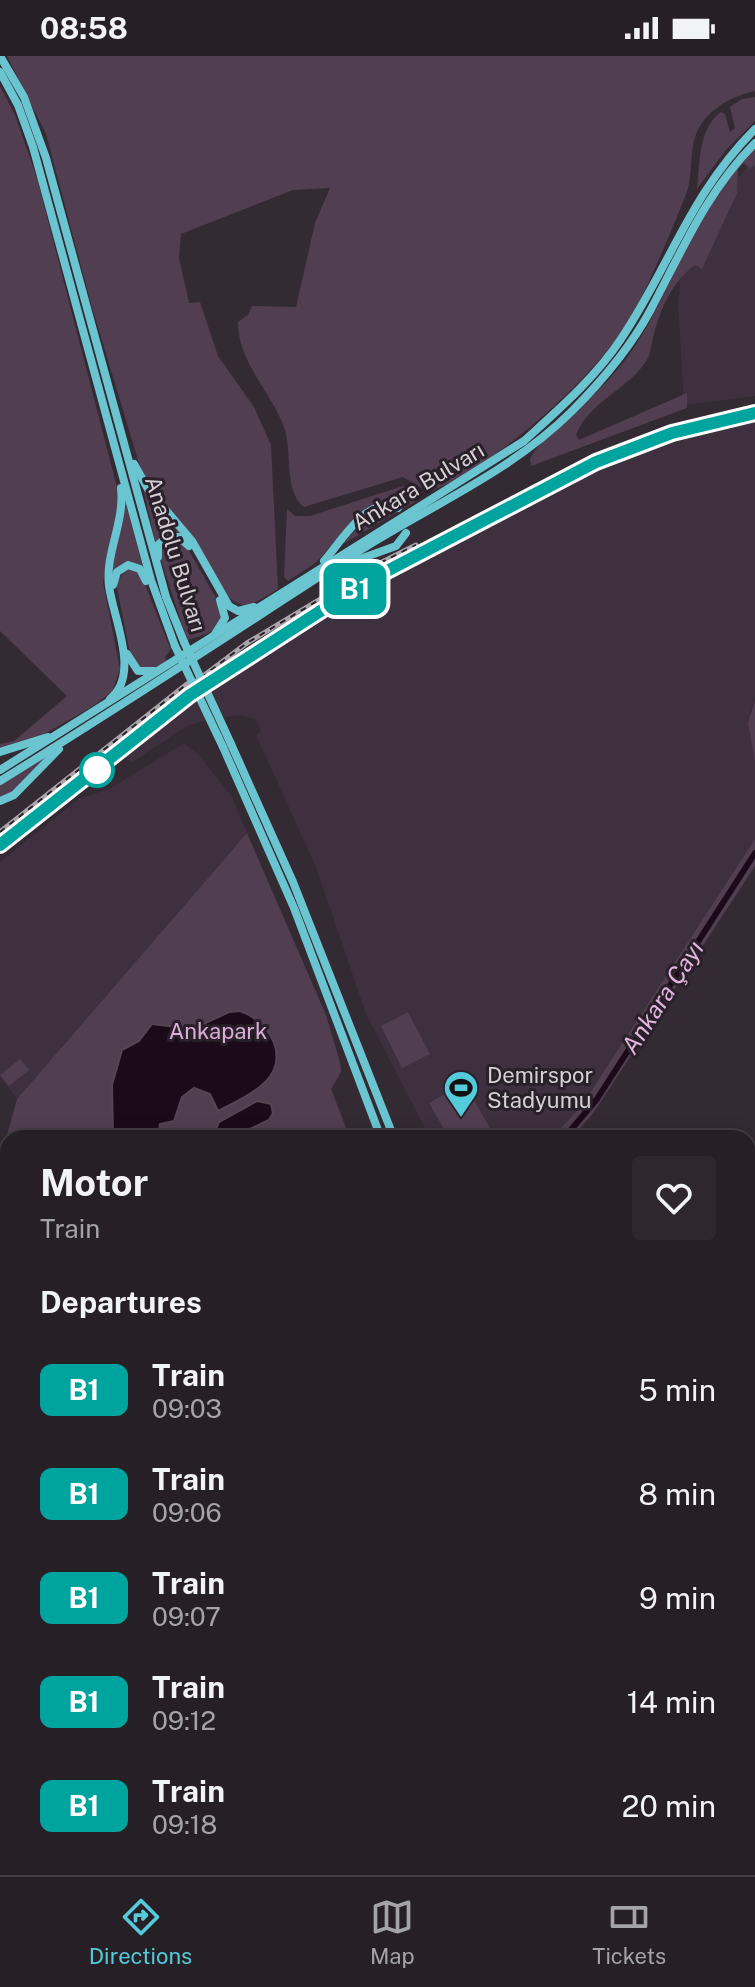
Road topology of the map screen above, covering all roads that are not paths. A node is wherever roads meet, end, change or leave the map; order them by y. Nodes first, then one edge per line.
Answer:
1 (0, 56) edge
2 (0, 72) edge
3 (755, 129) edge
4 (755, 143) edge
5 (109, 389) junction
6 (117, 456) junction
7 (398, 508) dead end
8 (406, 533) dead end
9 (314, 572) junction
10 (313, 582) junction
11 (266, 603) junction
12 (174, 631) junction
13 (208, 642) junction
14 (166, 667) junction
15 (114, 710) junction
16 (74, 725) junction
17 (227, 746) junction
18 (0, 752) edge
19 (0, 770) edge
20 (0, 781) edge
21 (0, 801) edge
22 (378, 1130) edge
23 (391, 1130) edge

1 - 5 main road, Anadolu Bulvarı
2 - 6 main road, Anadolu Bulvarı
3 - 9 main road, Ankara Bulvarı
4 - 10 main road, Ankara Bulvarı
5 - 11 main road
5 - 12 main road, Anadolu Bulvarı
6 - 12 main road, Anadolu Bulvarı
6 - 16 main road
7 - 9 main road
8 - 10 main road
9 - 11 main road, Ankara Bulvarı
10 - 15 main road, Ankara Bulvarı
11 - 13 main road, Ankara Bulvarı
12 - 13 main road
12 - 14 main road
12 - 17 main road, Anadolu Bulvarı, bridge
13 - 14 main road, Ankara Bulvarı
14 - 16 main road, Ankara Bulvarı
15 - 20 main road, Ankara Bulvarı
15 - 21 main road
16 - 18 main road
16 - 19 main road, Ankara Bulvarı
17 - 22 main road, Anadolu Bulvarı
17 - 23 main road, Anadolu Bulvarı

